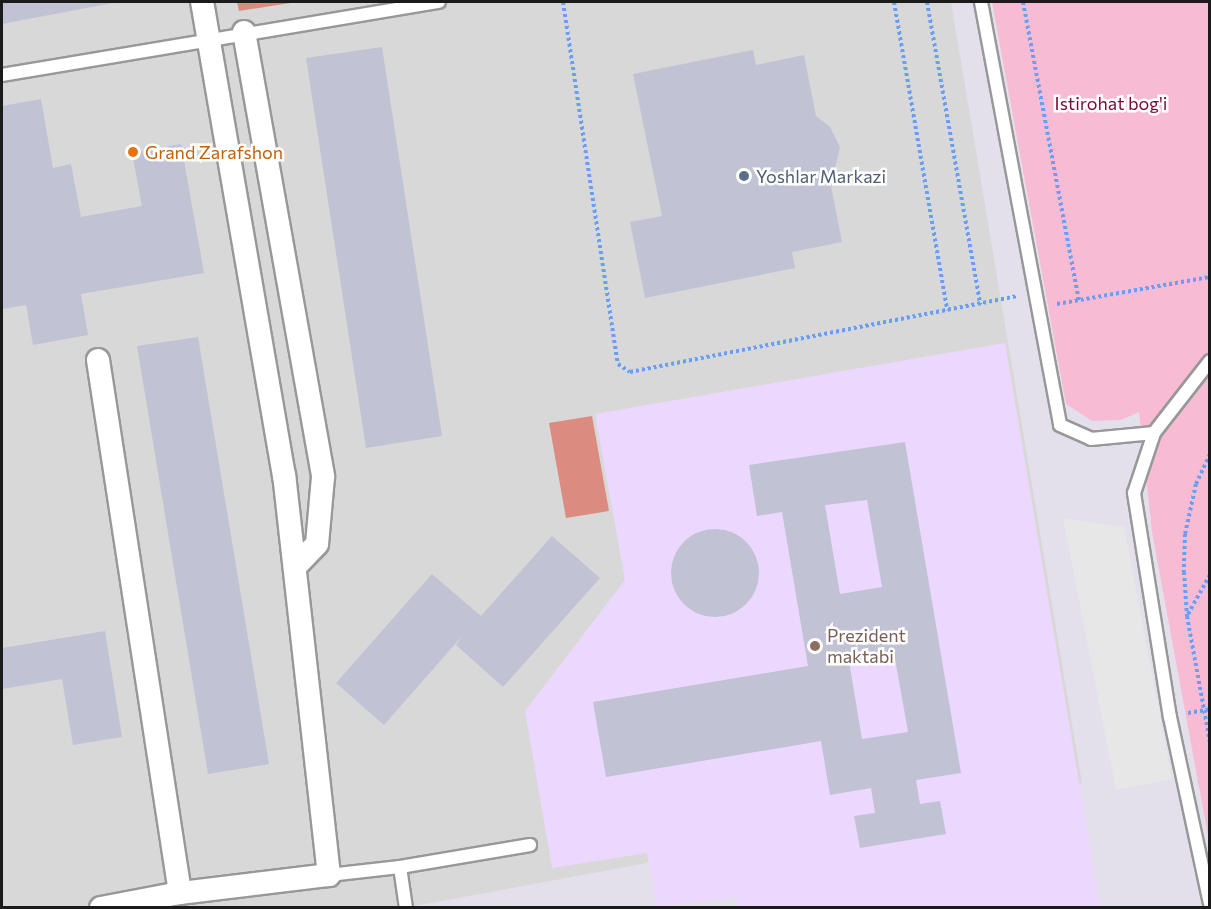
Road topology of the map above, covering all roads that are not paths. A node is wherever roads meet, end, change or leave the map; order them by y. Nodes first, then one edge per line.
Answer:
1 (202, 2) edge
2 (439, 2) edge
3 (981, 2) edge
4 (244, 32) junction
5 (209, 38) junction
6 (2, 75) edge
7 (99, 360) dead end
8 (1209, 361) edge
9 (1154, 433) junction
10 (295, 567) junction
11 (530, 844) dead end
12 (400, 867) junction
13 (329, 875) junction
14 (180, 892) junction
15 (1209, 904) edge
16 (101, 908) edge
17 (406, 908) edge

1 - 5 street
2 - 4 lane
3 - 9 lane
4 - 5 lane
4 - 10 street
5 - 6 lane
5 - 10 street
7 - 14 street
8 - 9 lane
9 - 15 lane
10 - 13 street
11 - 12 lane
12 - 13 lane
12 - 17 lane
13 - 14 street
14 - 16 street

